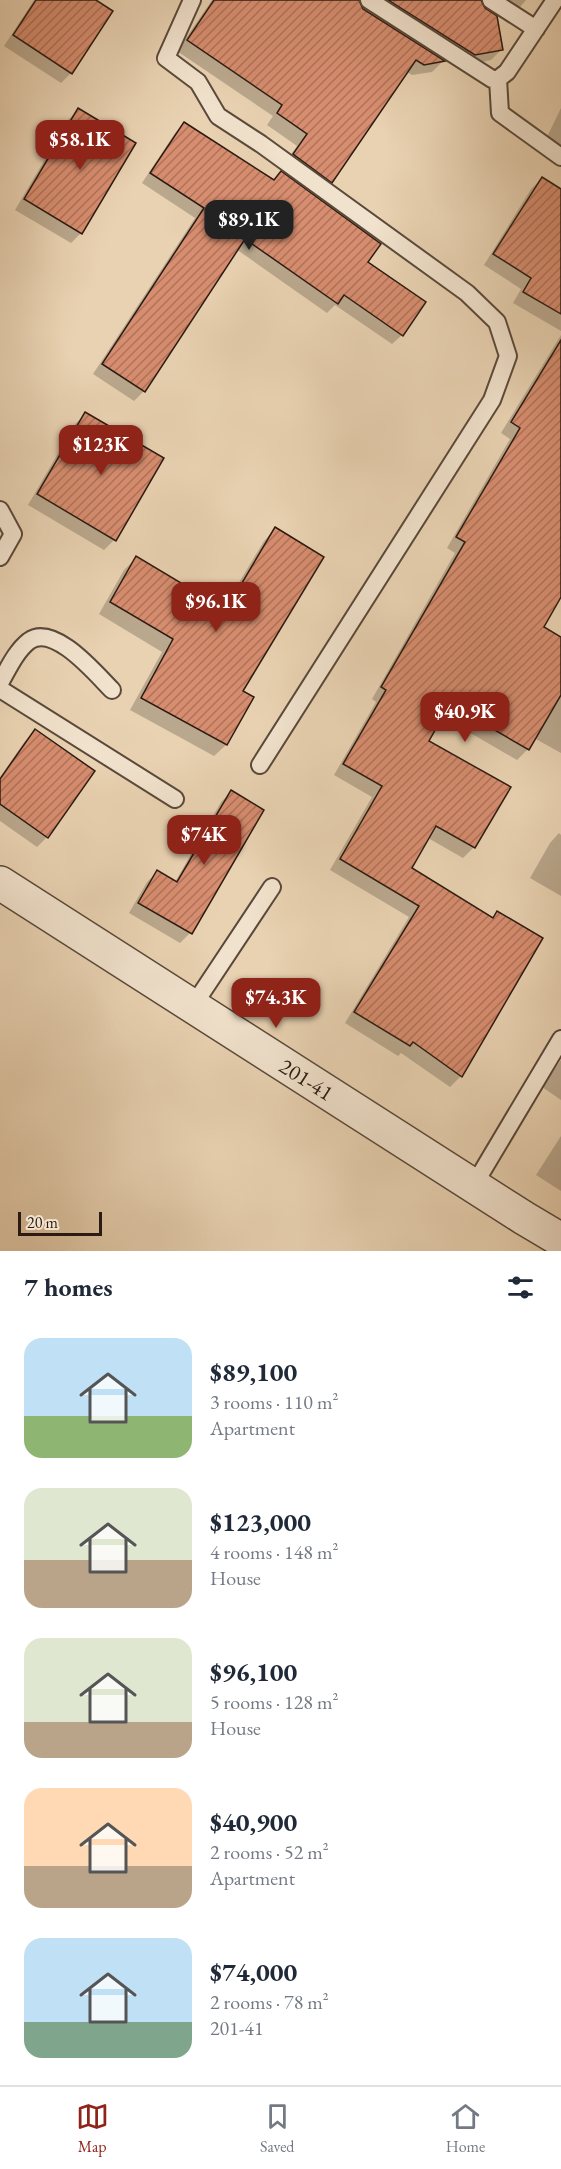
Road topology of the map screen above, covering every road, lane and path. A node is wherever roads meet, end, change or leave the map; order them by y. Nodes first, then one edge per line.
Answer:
1 (192, 0) edge
2 (369, 0) edge
3 (491, 0) edge
4 (555, 0) edge
5 (536, 29) junction
6 (498, 78) junction
7 (561, 157) edge
8 (0, 510) edge
9 (0, 557) edge
10 (0, 683) edge
11 (0, 689) edge
12 (112, 690) dead end
13 (260, 765) dead end
14 (175, 799) dead end
15 (0, 883) edge
16 (272, 887) dead end
17 (193, 1006) junction
18 (561, 1039) edge
19 (474, 1185) junction
20 (524, 1218) junction
21 (561, 1240) edge
22 (561, 1249) edge

1 - 13 lane
2 - 6 lane
3 - 5 lane
4 - 5 lane
5 - 6 lane
6 - 7 lane
8 - 9 lane
10 - 12 lane
11 - 14 lane
15 - 17 street, 201-41
16 - 17 lane
17 - 19 street, 201-41
18 - 19 lane
19 - 20 street, 201-41
20 - 21 street, 201-41
20 - 22 street, 201-41

